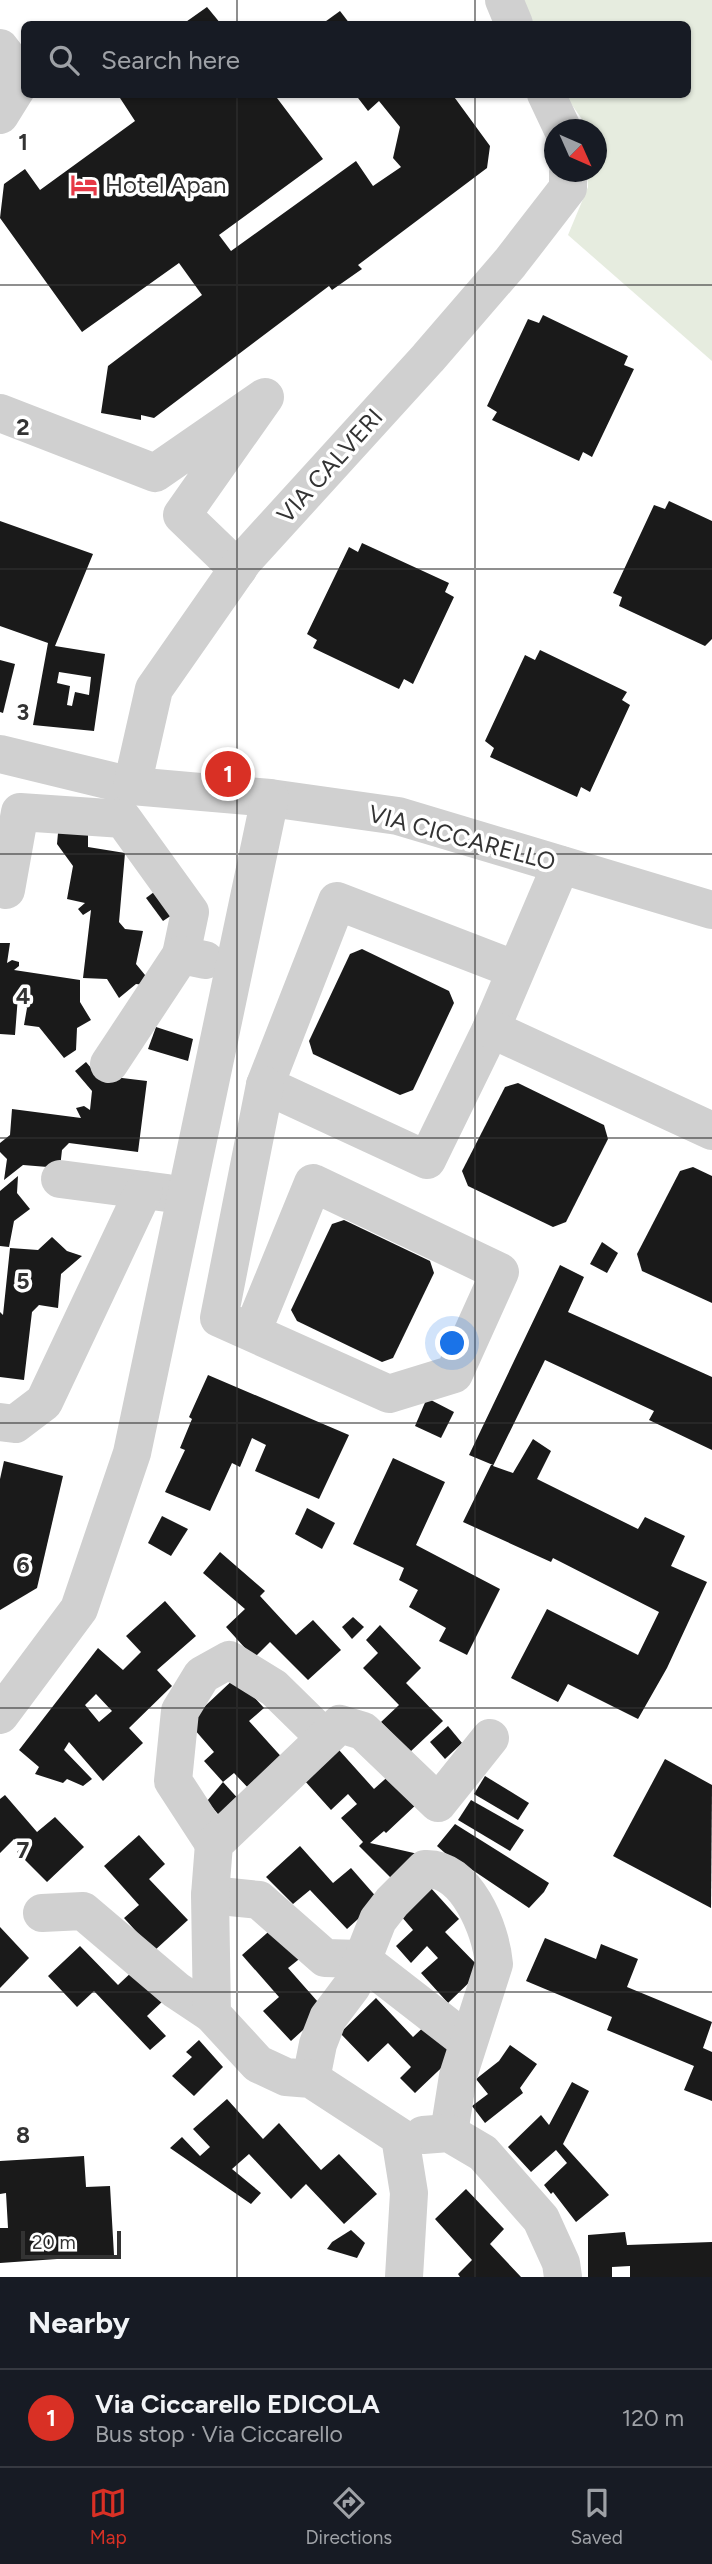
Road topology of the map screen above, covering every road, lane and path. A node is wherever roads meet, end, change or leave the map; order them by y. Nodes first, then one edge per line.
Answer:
1 (504, 0) edge
2 (513, 21) edge
3 (0, 48) edge
4 (21, 75) edge
5 (21, 81) edge
6 (548, 98) edge
7 (0, 115) edge
8 (558, 119) edge
9 (568, 182) edge
10 (0, 413) edge
11 (155, 473) junction
12 (182, 515) junction
13 (239, 569) junction
14 (0, 754) edge
15 (132, 786) junction
16 (270, 798) junction
17 (561, 865) junction
18 (5, 890) dead end
19 (712, 910) edge
20 (181, 955) junction
21 (234, 966) junction
22 (516, 970) junction
23 (491, 1029) junction
24 (109, 1064) dead end
25 (265, 1085) junction
26 (712, 1131) edge
27 (61, 1179) dead end
28 (144, 1190) junction
29 (186, 1196) junction
30 (252, 1332) junction
31 (0, 1422) edge
32 (0, 1715) edge
33 (324, 1737) junction
34 (490, 1738) dead end
35 (214, 1844) junction
36 (210, 1895) junction
37 (42, 1913) dead end
38 (361, 1959) junction
39 (212, 2014) junction
40 (468, 2042) junction
41 (311, 2079) junction
42 (449, 2133) junction
43 (400, 2137) junction
44 (404, 2277) edge
45 (563, 2277) edge

1 - 2 street
3 - 4 street
5 - 7 street
6 - 8 street
9 - 13 street, VIA CALVERI
10 - 11 street
11 - 12 street
11 - 12 street
12 - 13 street
13 - 15 street, VIA CALVERI
14 - 15 street, VIA CICCARELLO
15 - 16 street, VIA CICCARELLO
16 - 17 street, VIA CICCARELLO
16 - 21 street
17 - 19 street, VIA CICCARELLO
17 - 22 street
18 - 20 street
20 - 21 street
20 - 24 street
21 - 29 street
22 - 23 street
22 - 25 street
23 - 25 street
23 - 26 street
25 - 30 street
27 - 28 street
28 - 29 street
28 - 31 street
29 - 32 street
30 - 30 street
33 - 34 street
33 - 35 street
33 - 35 street
35 - 36 street
36 - 38 street
36 - 39 street
37 - 39 street
38 - 40 street
38 - 40 street
38 - 41 street
39 - 41 street
40 - 42 street
41 - 43 street
42 - 43 street
42 - 45 street
43 - 44 street

